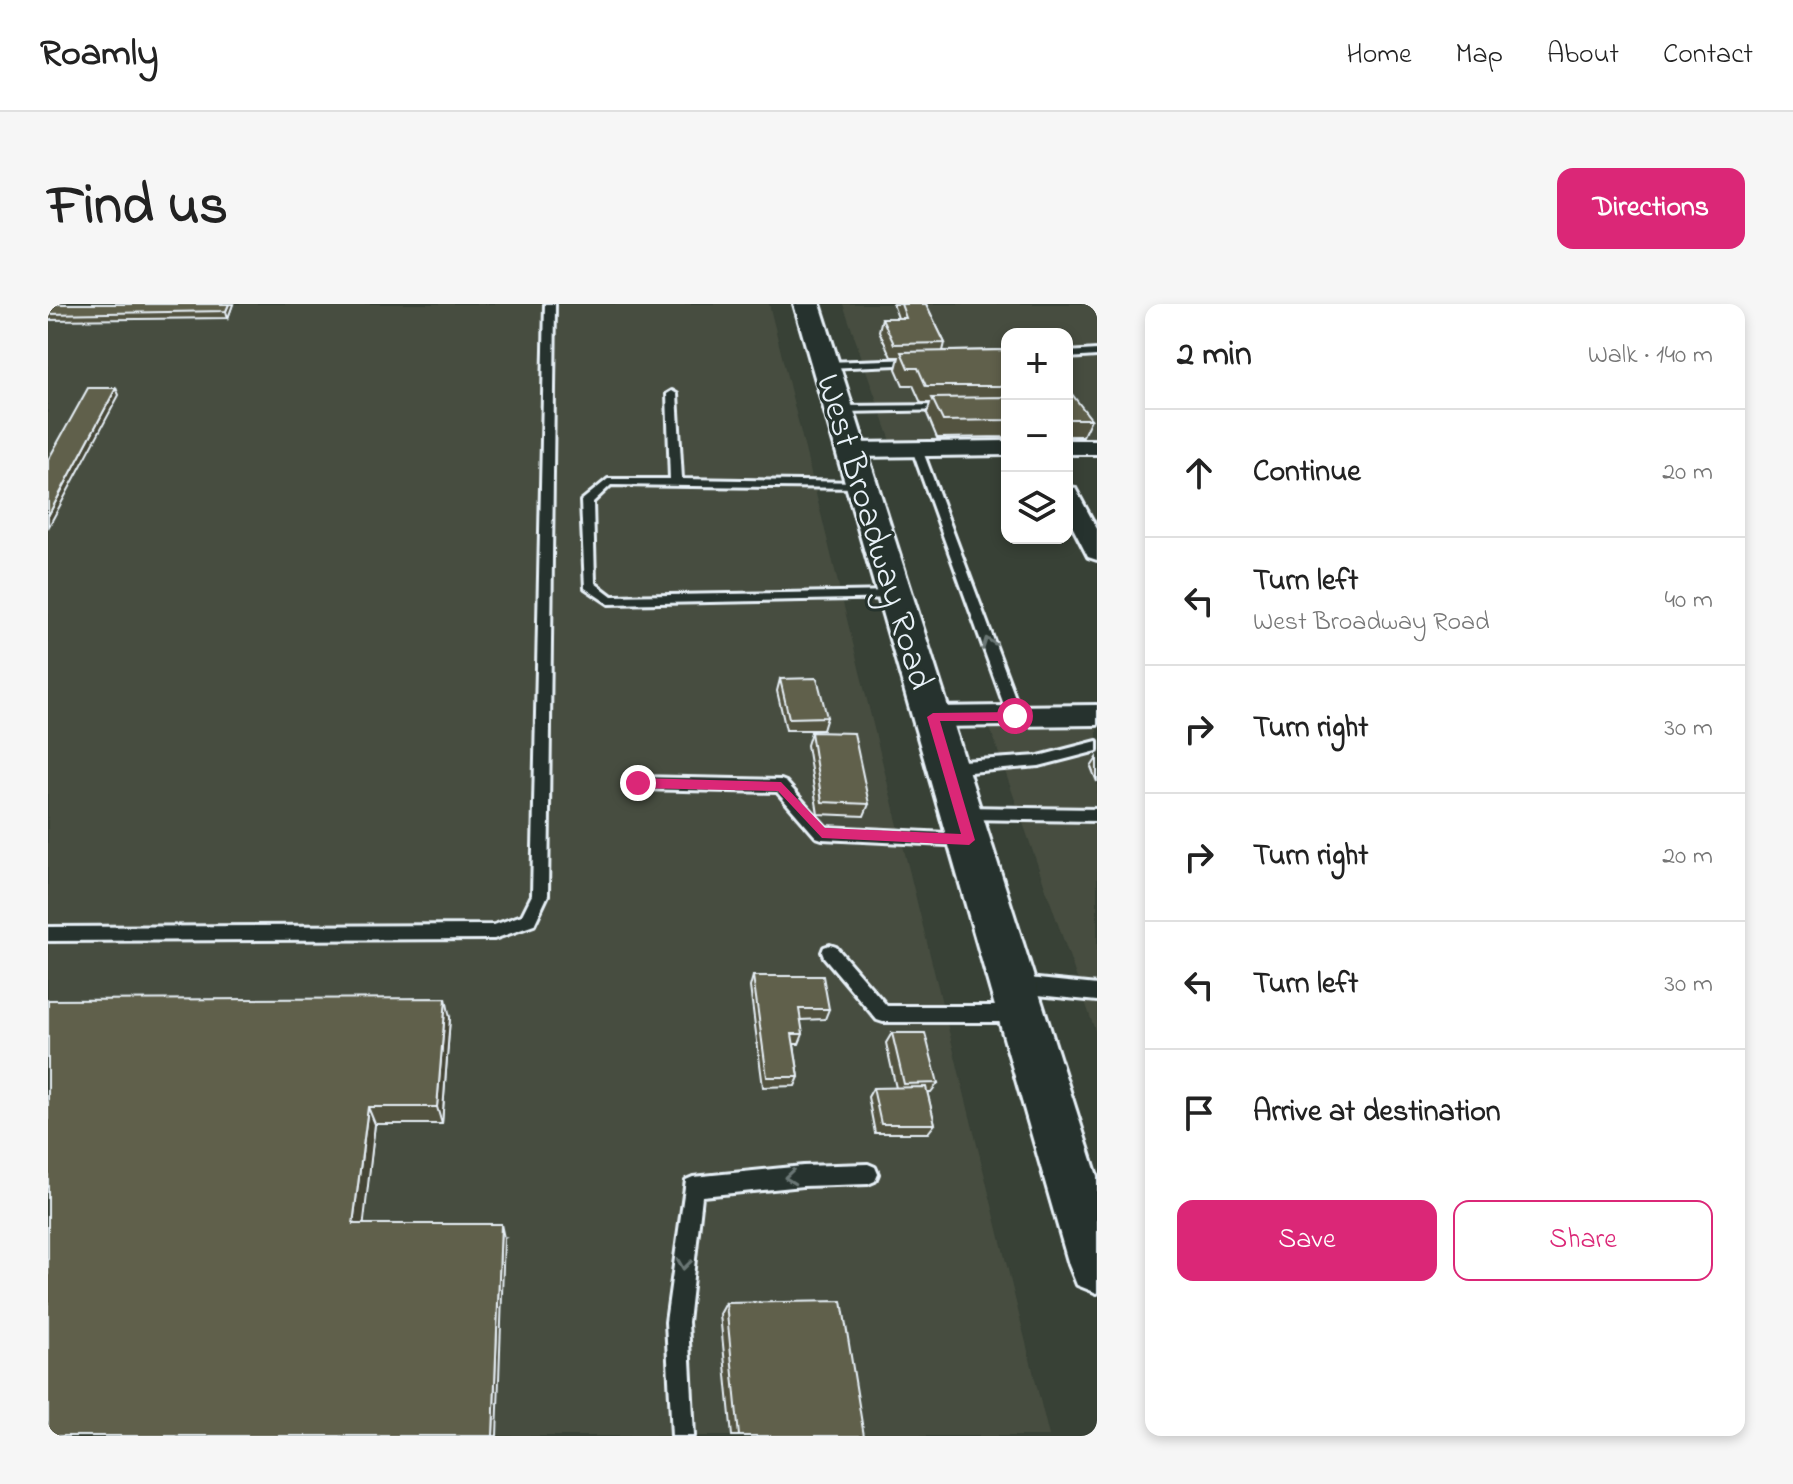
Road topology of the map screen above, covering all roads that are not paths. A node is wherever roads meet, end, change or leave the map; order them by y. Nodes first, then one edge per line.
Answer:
1 (550, 304) edge
2 (807, 304) edge
3 (1097, 353) edge
4 (1073, 355) edge
5 (925, 362) edge
6 (826, 365) junction
7 (672, 394) dead end
8 (963, 408) edge
9 (840, 409) junction
10 (1073, 447) edge
11 (1097, 447) edge
12 (1001, 448) edge
13 (917, 449) junction
14 (858, 468) junction
15 (676, 483) junction
16 (1073, 505) edge
17 (1097, 552) edge
18 (896, 595) junction
19 (1097, 715) edge
20 (1015, 716) junction
21 (933, 717) junction
22 (1097, 746) edge
23 (947, 768) junction
24 (638, 783) dead end
25 (1097, 815) edge
26 (965, 827) junction
27 (48, 934) edge
28 (830, 952) dead end
29 (1097, 993) edge
30 (1017, 999) junction
31 (868, 1174) dead end
32 (1097, 1265) edge
33 (683, 1436) edge

1 - 27 lane
2 - 6 main road, West Broadway Road
3 - 4 lane
5 - 6 lane
6 - 9 main road, West Broadway Road
7 - 15 lane
8 - 9 lane
9 - 14 main road, West Broadway Road
10 - 11 street
12 - 13 street
13 - 14 street
20 -> 13 lane
14 - 15 lane
14 - 18 main road, West Broadway Road
15 - 18 lane
16 - 17 street
18 - 21 main road, West Broadway Road
19 - 20 street
20 - 21 street
21 - 23 main road, West Broadway Road
22 - 23 lane
23 - 26 main road, West Broadway Road
24 - 26 lane
25 - 26 lane
26 - 30 main road, West Broadway Road
28 - 30 lane
29 - 30 lane
30 - 32 main road, West Broadway Road
31 -> 33 lane

